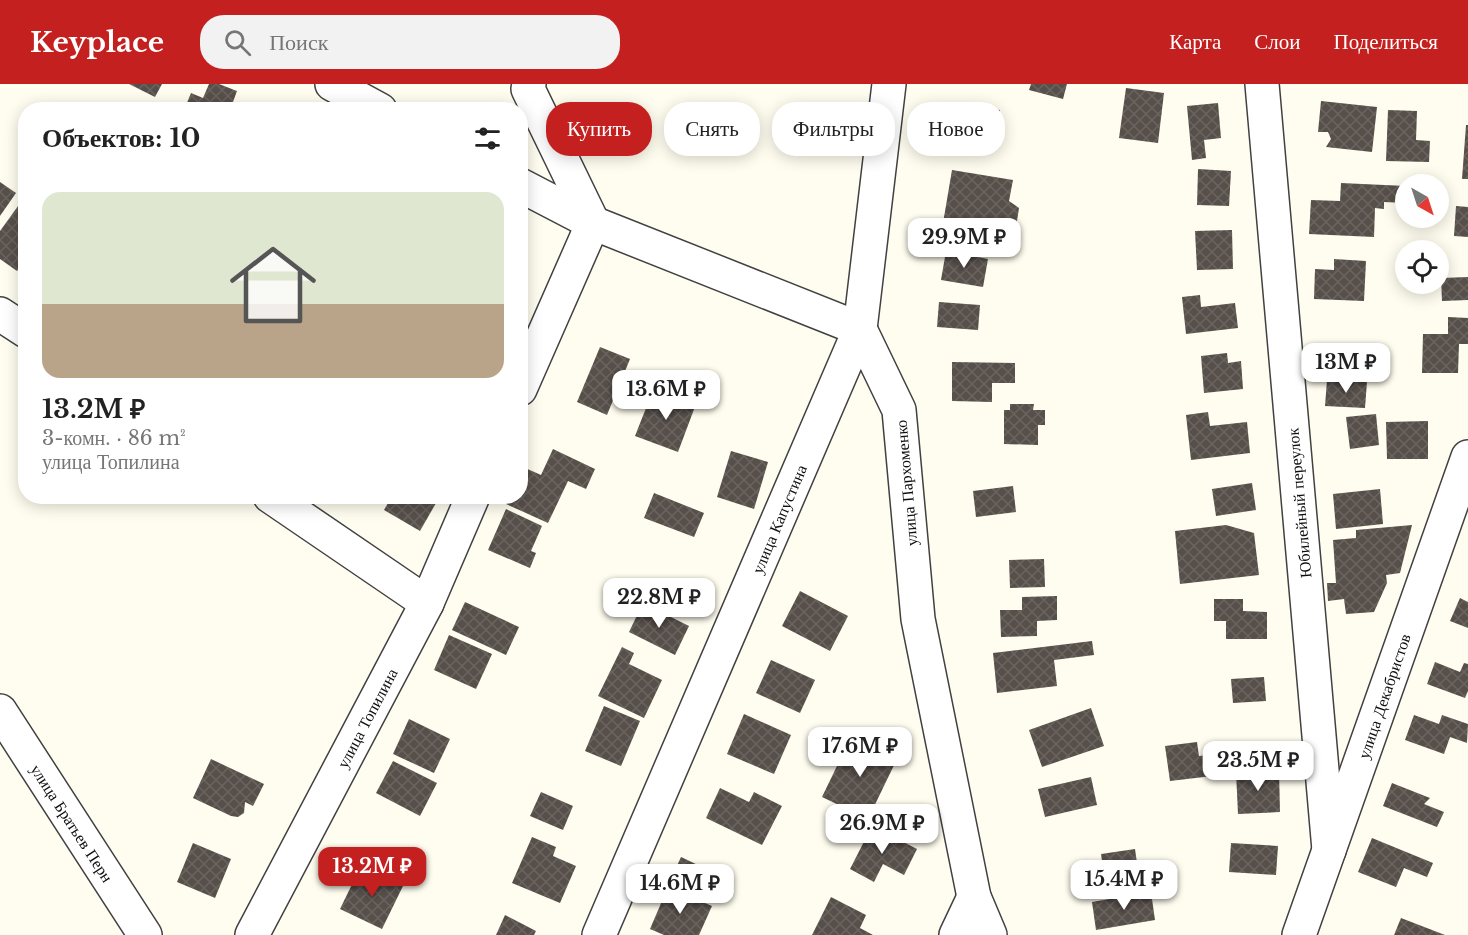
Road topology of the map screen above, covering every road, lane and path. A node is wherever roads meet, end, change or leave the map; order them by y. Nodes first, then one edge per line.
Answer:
1 (332, 84) edge
2 (529, 84) edge
3 (889, 84) edge
4 (1262, 84) edge
5 (365, 102) edge
6 (528, 189) edge
7 (593, 223) junction
8 (0, 314) edge
9 (18, 326) edge
10 (860, 329) junction
11 (528, 370) edge
12 (1468, 457) edge
13 (282, 504) edge
14 (470, 504) edge
15 (427, 603) junction
16 (0, 711) edge
17 (1329, 850) junction
18 (974, 897) junction
19 (145, 935) edge
20 (252, 935) edge
21 (599, 935) edge
22 (956, 935) edge
23 (990, 935) edge
24 (1299, 935) edge

1 - 5 street
2 - 7 street
3 - 10 street, улица Капустина
4 - 17 street, Юбилейный переулок
6 - 7 street
7 - 10 street
7 - 11 street
8 - 9 street
10 - 18 street, улица Пархоменко
10 - 21 street, улица Капустина
12 - 17 street, улица Декабристов
13 - 15 street
14 - 15 street, улица Топилина
15 - 20 street, улица Топилина
16 - 19 street, улица Братьев Перн
17 - 24 street, улица Декабристов
18 - 22 street
18 - 23 street, улица Пархоменко

